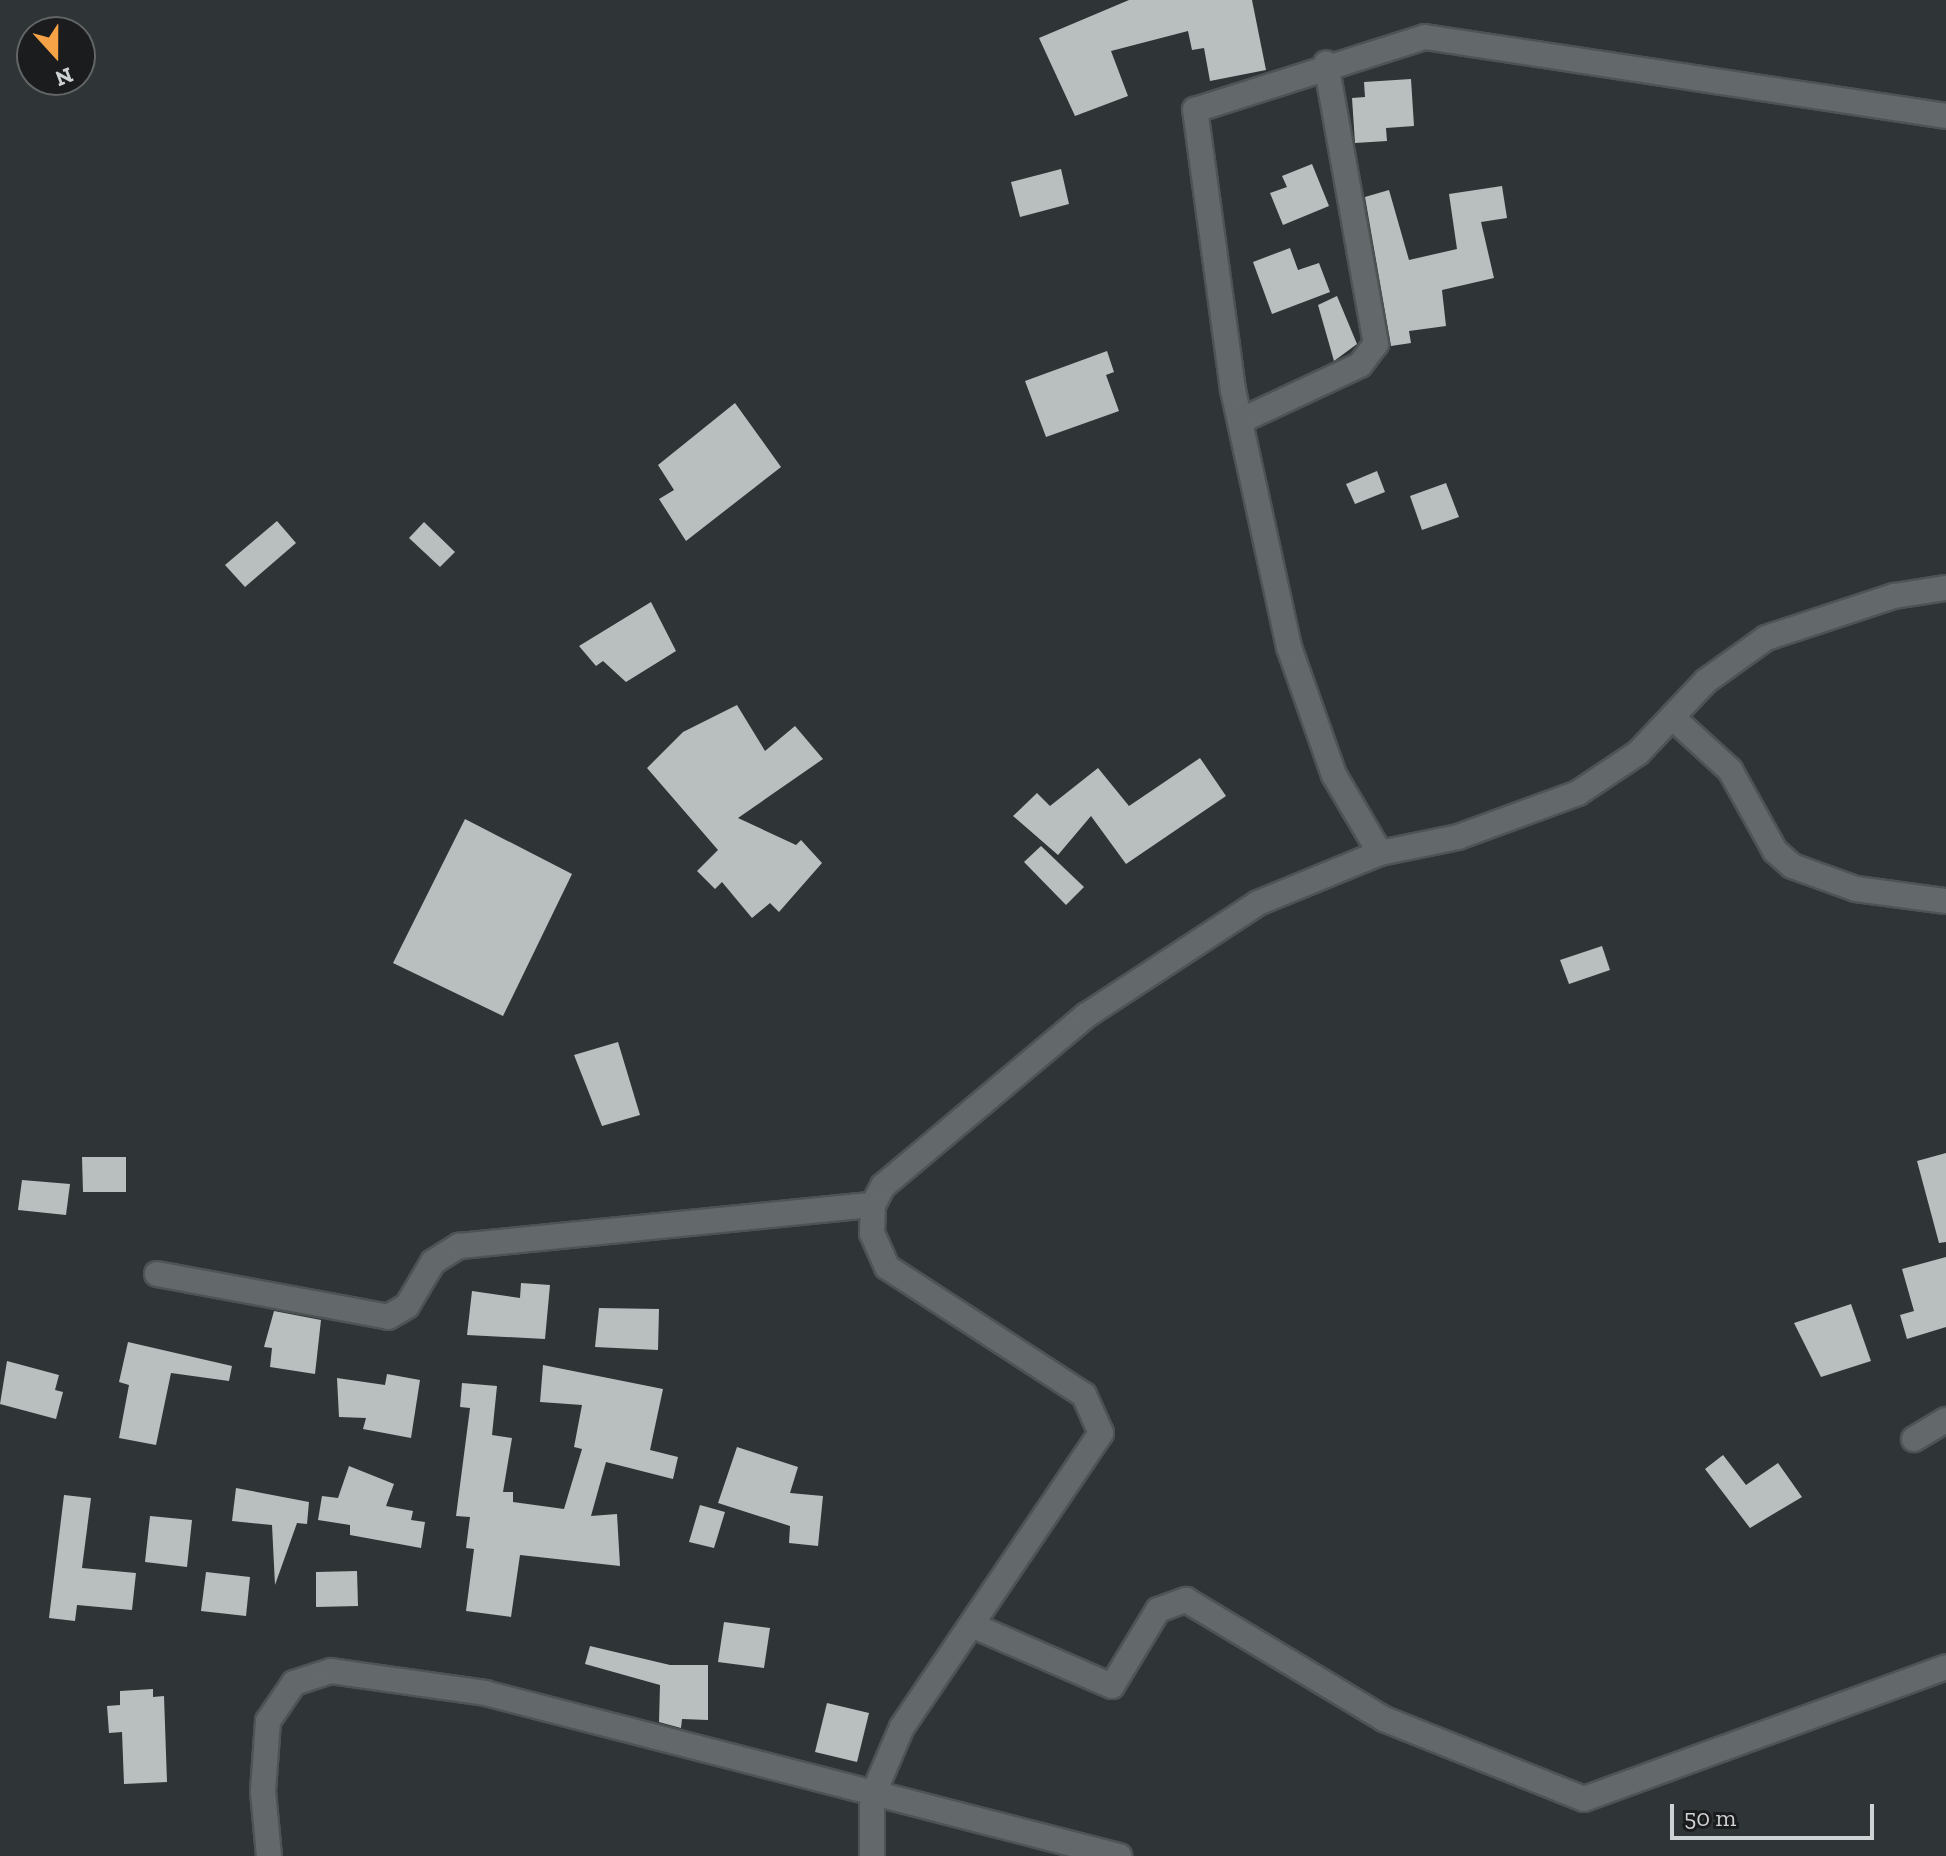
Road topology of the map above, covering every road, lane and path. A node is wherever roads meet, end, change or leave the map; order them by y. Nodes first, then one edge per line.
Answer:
1 (1326, 63) junction
2 (1946, 116) edge
3 (1240, 421) junction
4 (1946, 588) edge
5 (1672, 717) junction
6 (1380, 853) junction
7 (1946, 901) edge
8 (873, 1205) junction
9 (157, 1274) dead end
10 (1946, 1420) edge
11 (1914, 1439) dead end
12 (976, 1627) junction
13 (1946, 1667) edge
14 (872, 1797) junction
15 (269, 1856) edge
16 (872, 1856) edge
17 (1119, 1856) edge

1 - 2 street
1 - 3 street
1 - 3 street
3 - 6 street
4 - 5 street
5 - 6 street
5 - 7 street
6 - 8 street
8 - 9 street
8 - 12 street
10 - 11 street
12 - 13 street
12 - 14 street
14 - 15 street
14 - 16 street
14 - 17 street

